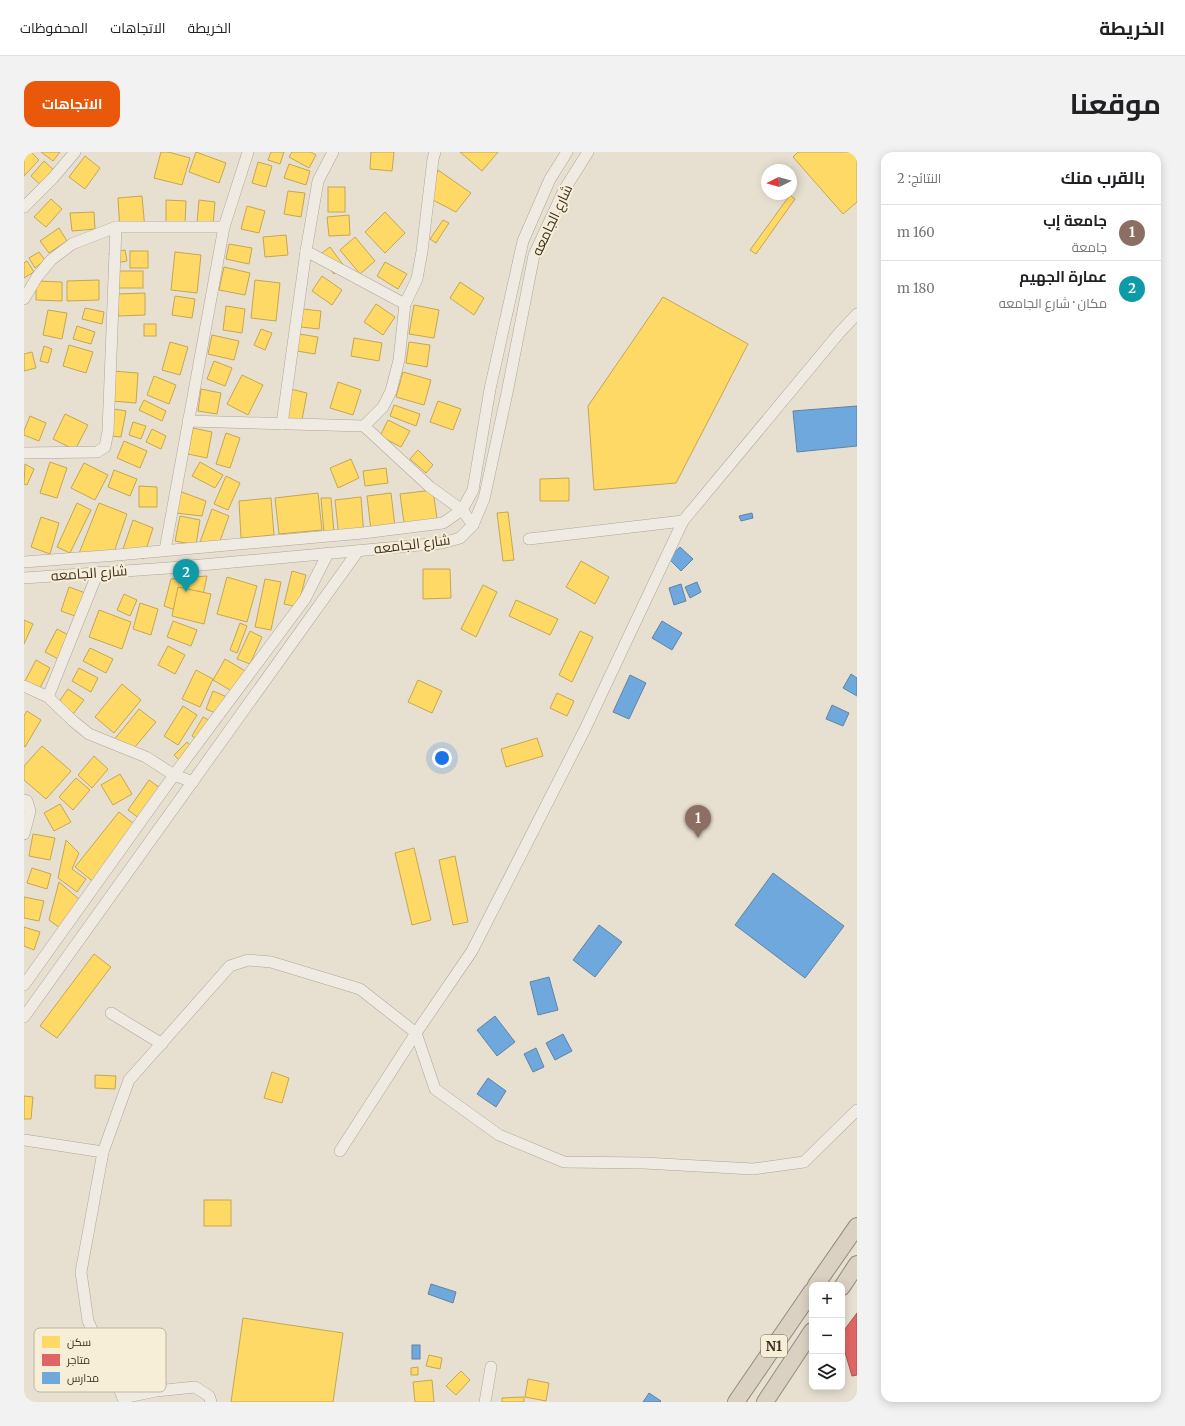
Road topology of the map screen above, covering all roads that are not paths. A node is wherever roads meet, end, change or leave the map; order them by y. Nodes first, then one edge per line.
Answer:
1 (75, 152) edge
2 (248, 152) edge
3 (333, 152) edge
4 (435, 152) edge
5 (567, 152) edge
6 (588, 152) edge
7 (24, 207) edge
8 (116, 227) junction
9 (224, 227) junction
10 (306, 251) junction
11 (24, 299) edge
12 (405, 304) junction
13 (857, 314) edge
14 (188, 421) junction
15 (282, 424) junction
16 (364, 426) junction
17 (24, 453) edge
18 (462, 510) junction
19 (683, 521) junction
20 (473, 524) junction
21 (530, 539) dead end
22 (165, 550) junction
23 (358, 550) junction
24 (328, 553) junction
25 (24, 562) edge
26 (98, 572) junction
27 (24, 578) edge
28 (24, 686) edge
29 (48, 697) junction
30 (174, 775) junction
31 (193, 782) junction
32 (24, 800) edge
33 (24, 834) edge
34 (24, 985) edge
35 (111, 1013) dead end
36 (24, 1017) edge
37 (416, 1033) junction
38 (162, 1044) junction
39 (857, 1110) edge
40 (24, 1140) edge
41 (340, 1151) dead end
42 (103, 1152) junction
43 (857, 1226) edge
44 (857, 1264) edge
45 (818, 1282) edge
46 (845, 1282) edge
47 (809, 1295) edge
48 (91, 1328) edge
49 (809, 1336) edge
50 (491, 1367) dead end
51 (166, 1390) edge
52 (152, 1392) edge
53 (124, 1400) edge
54 (211, 1402) edge
55 (486, 1402) edge
56 (736, 1402) edge
57 (765, 1402) edge

1 - 7 street
2 - 9 street
3 - 10 street
4 - 12 street
5 - 18 street, شارع الجامعه
6 - 20 street, شارع الجامعه
8 - 9 street
8 - 11 street
8 - 17 street
9 - 14 street
10 - 12 street
10 - 15 street
12 - 16 street
13 - 19 street
14 - 15 street
14 - 22 street
15 - 16 street
16 - 18 street
18 - 20 street
18 - 22 street, شارع الجامعه
19 - 21 street
19 - 37 street
20 - 23 street, شارع الجامعه
22 - 25 street, شارع الجامعه
23 - 24 street, شارع الجامعه
23 - 31 street
24 - 26 street, شارع الجامعه
24 - 30 street
26 - 27 street, شارع الجامعه
26 - 29 street
28 - 29 street
29 - 30 street
30 - 31 street
30 - 34 street
31 - 36 street
32 - 33 street
35 - 38 street
37 - 38 street
37 - 39 street
37 - 41 street
38 - 42 street
40 - 42 street
42 - 48 street
43 - 45 highway
44 - 46 highway
47 - 56 highway, N1
49 - 57 highway, N1
50 - 55 street
51 - 54 street
52 - 53 street

